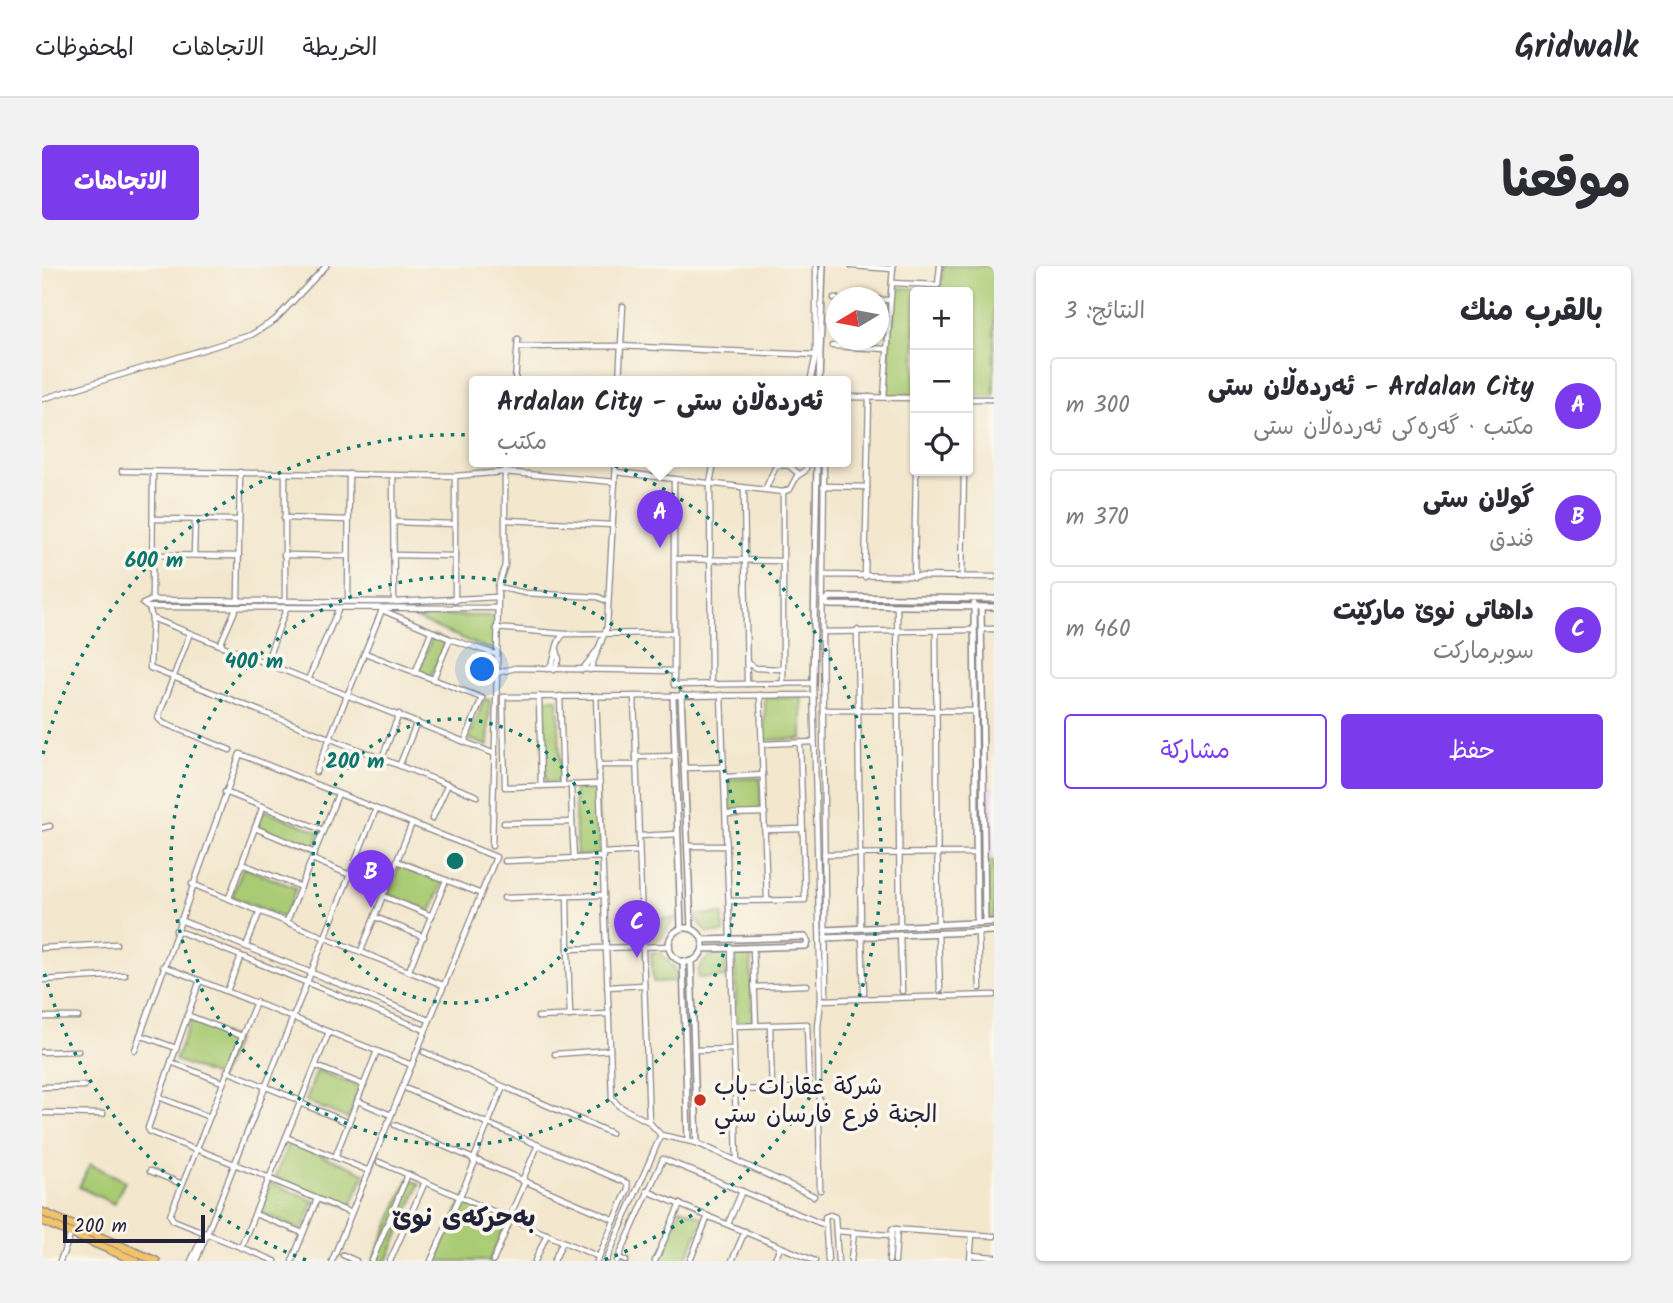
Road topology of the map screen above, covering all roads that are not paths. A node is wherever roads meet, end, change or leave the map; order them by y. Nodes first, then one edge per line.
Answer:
1 (326, 266) edge
2 (816, 266) edge
3 (822, 266) edge
4 (852, 266) edge
5 (940, 266) edge
6 (893, 267) edge
7 (892, 283) junction
8 (890, 300) joint
9 (622, 306) dead end
10 (889, 316) edge
11 (518, 340) dead end
12 (620, 346) junction
13 (518, 347) junction
14 (887, 350) edge
15 (816, 355) junction
16 (516, 376) edge
17 (619, 376) edge
18 (811, 376) edge
19 (819, 376) edge
20 (851, 397) edge
21 (869, 397) junction
22 (884, 397) junction
23 (910, 398) edge
24 (973, 398) edge
25 (42, 399) edge
26 (994, 399) edge
27 (504, 467) edge
28 (616, 467) edge
29 (713, 467) edge
30 (776, 467) edge
31 (792, 467) edge
32 (805, 467) edge
33 (817, 467) edge
34 (824, 467) edge
35 (773, 470) joint
36 (122, 471) dead end
37 (153, 471) junction
38 (240, 472) junction
39 (504, 472) junction
40 (615, 472) junction
41 (285, 474) junction
42 (349, 474) junction
43 (393, 475) junction
44 (801, 475) junction
45 (455, 476) junction
46 (916, 476) edge
47 (964, 476) edge
48 (674, 479) junction
49 (615, 482) junction
50 (710, 483) junction
51 (823, 486) junction
52 (867, 487) junction
53 (744, 488) junction
54 (765, 490) junction
55 (783, 492) junction
56 (153, 519) junction
57 (284, 519) junction
58 (195, 520) junction
59 (239, 520) junction
60 (348, 520) junction
61 (507, 520) junction
62 (394, 522) junction
63 (455, 524) junction
64 (612, 525) junction
65 (153, 555) junction
66 (194, 555) junction
67 (284, 555) junction
68 (393, 555) junction
69 (239, 556) junction
70 (348, 556) junction
71 (455, 556) junction
72 (675, 559) junction
73 (710, 559) junction
74 (747, 559) junction
75 (782, 561) junction
76 (823, 575) junction
77 (865, 577) junction
78 (914, 577) junction
79 (962, 577) junction
80 (994, 578) edge
81 (498, 587) junction
82 (498, 597) junction
83 (977, 599) junction
84 (994, 599) edge
85 (152, 600) junction
86 (239, 600) junction
87 (285, 601) junction
88 (308, 601) junction
89 (348, 601) junction
90 (455, 601) junction
91 (394, 602) junction
92 (608, 603) junction
93 (897, 606) junction
94 (149, 607) junction
95 (977, 607) junction
96 (994, 607) edge
97 (236, 608) junction
98 (497, 608) junction
99 (286, 609) junction
100 (308, 610) junction
101 (338, 610) junction
102 (382, 610) junction
103 (152, 618) junction
104 (496, 628) junction
105 (994, 629) edge
106 (857, 630) junction
107 (897, 630) junction
108 (978, 630) junction
109 (936, 631) junction
110 (431, 632) junction
111 (822, 632) junction
112 (190, 633) junction
113 (674, 633) junction
114 (565, 634) junction
115 (604, 634) junction
116 (450, 639) junction
117 (220, 645) junction
118 (557, 649) junction
119 (597, 652) junction
120 (365, 653) junction
121 (495, 654) junction
122 (266, 663) junction
123 (747, 663) junction
124 (782, 669) junction
125 (582, 670) junction
126 (590, 670) junction
127 (674, 670) junction
128 (542, 671) junction
129 (554, 671) junction
130 (415, 673) junction
131 (497, 673) junction
132 (174, 677) junction
133 (308, 680) junction
134 (433, 680) junction
135 (813, 683) junction
136 (711, 684) junction
137 (747, 684) junction
138 (783, 684) junction
139 (681, 695) junction
140 (721, 695) junction
141 (760, 695) junction
142 (813, 695) junction
143 (348, 696) junction
144 (539, 696) junction
145 (560, 696) junction
146 (597, 696) junction
147 (634, 696) junction
148 (673, 696) junction
149 (859, 709) junction
150 (823, 710) junction
151 (898, 710) junction
152 (936, 711) junction
153 (975, 711) junction
154 (399, 714) junction
155 (417, 722) junction
156 (330, 738) junction
157 (465, 741) junction
158 (800, 742) junction
159 (814, 742) junction
160 (762, 744) junction
161 (230, 750) dead end
162 (495, 754) junction
163 (675, 756) junction
164 (636, 757) junction
165 (382, 758) junction
166 (400, 764) junction
167 (599, 765) junction
168 (636, 765) junction
169 (724, 767) junction
170 (684, 768) junction
171 (316, 772) dead end
172 (763, 775) junction
173 (725, 777) junction
174 (447, 784) junction
175 (600, 784) junction
176 (563, 785) junction
177 (571, 785) junction
178 (541, 786) junction
179 (975, 790) junction
180 (982, 790) junction
181 (225, 792) junction
182 (338, 794) junction
183 (477, 796) dead end
184 (263, 806) junction
185 (376, 809) junction
186 (765, 813) junction
187 (726, 814) junction
188 (432, 819) dead end
189 (572, 822) junction
190 (412, 823) junction
191 (504, 823) dead end
192 (50, 827) dead end
193 (42, 828) edge
194 (255, 828) junction
195 (802, 829) junction
196 (765, 830) junction
197 (323, 831) junction
198 (678, 834) junction
199 (639, 836) junction
200 (492, 846) dead end
201 (687, 846) junction
202 (727, 846) junction
203 (639, 851) junction
204 (315, 853) junction
205 (899, 853) junction
206 (937, 853) junction
207 (975, 853) junction
208 (824, 854) junction
209 (861, 854) junction
210 (603, 855) junction
211 (312, 859) junction
212 (574, 859) junction
213 (397, 861) junction
214 (505, 861) dead end
215 (242, 864) junction
216 (350, 875) junction
217 (446, 880) junction
218 (192, 884) junction
219 (301, 887) junction
220 (384, 893) junction
221 (479, 893) junction
222 (604, 895) junction
223 (566, 896) junction
224 (229, 898) junction
225 (504, 898) dead end
226 (767, 900) junction
227 (729, 901) junction
228 (260, 911) junction
229 (432, 916) junction
230 (375, 917) junction
231 (180, 920) junction
232 (287, 921) junction
233 (994, 922) edge
234 (981, 923) junction
235 (938, 924) junction
236 (918, 925) junction
237 (900, 926) junction
238 (681, 928) junction
239 (691, 928) junction
240 (861, 928) junction
241 (825, 929) junction
242 (176, 930) junction
243 (994, 931) edge
244 (978, 932) junction
245 (938, 933) junction
246 (918, 934) junction
247 (900, 935) junction
248 (325, 936) junction
249 (862, 936) junction
250 (424, 937) junction
251 (730, 939) junction
252 (825, 939) junction
253 (702, 940) junction
254 (116, 944) dead end
255 (246, 946) junction
256 (670, 946) junction
257 (606, 947) junction
258 (642, 947) junction
259 (42, 948) edge
260 (731, 948) junction
261 (753, 948) junction
262 (568, 949) junction
263 (703, 949) junction
264 (361, 951) junction
265 (241, 956) junction
266 (683, 961) junction
267 (691, 961) junction
268 (163, 966) junction
269 (409, 970) junction
270 (311, 972) junction
271 (125, 975) dead end
272 (42, 980) edge
273 (200, 980) junction
274 (307, 981) junction
275 (443, 985) junction
276 (644, 985) junction
277 (807, 985) dead end
278 (607, 987) junction
279 (754, 987) junction
280 (981, 988) dead end
281 (940, 990) dead end
282 (227, 991) junction
283 (902, 991) dead end
284 (864, 993) dead end
285 (826, 994) dead end
286 (994, 995) edge
287 (821, 1000) junction
288 (256, 1002) junction
289 (609, 1014) junction
290 (187, 1015) junction
291 (570, 1016) junction
292 (42, 1017) edge
293 (78, 1017) dead end
294 (293, 1017) junction
295 (538, 1017) dead end
296 (429, 1020) junction
297 (756, 1025) junction
298 (770, 1025) junction
299 (734, 1026) junction
300 (425, 1030) junction
301 (329, 1032) junction
302 (140, 1035) junction
303 (242, 1036) junction
304 (176, 1048) junction
305 (734, 1049) junction
306 (135, 1050) dead end
307 (610, 1050) junction
308 (694, 1050) junction
309 (78, 1051) dead end
310 (377, 1051) junction
311 (42, 1052) edge
312 (424, 1052) dead end
313 (555, 1054) dead end
314 (171, 1062) junction
315 (412, 1065) junction
316 (316, 1066) junction
317 (227, 1071) junction
318 (223, 1082) junction
319 (364, 1085) junction
320 (84, 1086) dead end
321 (42, 1087) edge
322 (264, 1087) junction
323 (503, 1087) junction
324 (407, 1089) dead end
325 (772, 1089) junction
326 (736, 1090) junction
327 (159, 1097) junction
328 (358, 1101) junction
329 (301, 1102) junction
330 (42, 1113) edge
331 (103, 1114) dead end
332 (391, 1115) junction
333 (209, 1117) junction
334 (649, 1122) junction
335 (349, 1123) junction
336 (488, 1124) junction
337 (395, 1125) dead end
338 (611, 1133) dead end
339 (661, 1135) junction
340 (286, 1137) junction
341 (688, 1140) junction
342 (697, 1143) junction
343 (538, 1145) junction
344 (196, 1149) junction
345 (335, 1157) junction
346 (474, 1161) junction
347 (737, 1161) junction
348 (379, 1162) dead end
349 (233, 1163) junction
350 (150, 1171) dead end
351 (369, 1171) junction
352 (408, 1174) junction
353 (270, 1179) junction
354 (523, 1181) junction
355 (425, 1182) junction
356 (182, 1184) junction
357 (820, 1190) dead end
358 (647, 1191) junction
359 (742, 1191) junction
360 (814, 1195) dead end
361 (459, 1196) junction
362 (317, 1199) junction
363 (680, 1204) junction
364 (42, 1212) edge
365 (351, 1213) junction
366 (255, 1214) junction
367 (708, 1216) junction
368 (510, 1219) junction
369 (615, 1220) junction
370 (43, 1223) edge
371 (728, 1224) junction
372 (825, 1225) junction
373 (897, 1229) junction
374 (745, 1231) junction
375 (836, 1231) junction
376 (853, 1232) junction
377 (205, 1233) junction
378 (303, 1233) junction
379 (71, 1234) junction
380 (547, 1234) junction
381 (890, 1234) junction
382 (972, 1235) junction
383 (994, 1236) edge
384 (563, 1241) junction
385 (241, 1247) junction
386 (780, 1247) junction
387 (113, 1251) junction
388 (342, 1255) dead end
389 (994, 1257) edge
390 (970, 1258) edge
391 (598, 1259) edge
392 (618, 1259) edge
393 (60, 1261) edge
394 (111, 1261) edge
395 (136, 1261) edge
396 (156, 1261) edge
397 (191, 1261) edge
398 (196, 1261) edge
399 (275, 1261) edge
400 (292, 1261) edge
401 (332, 1261) edge
402 (356, 1261) edge
403 (372, 1261) edge
404 (390, 1261) edge
405 (431, 1261) edge
406 (494, 1261) edge
407 (535, 1261) edge
408 (554, 1261) edge
409 (606, 1261) edge
410 (626, 1261) edge
411 (656, 1261) edge
412 (690, 1261) edge
413 (732, 1261) edge
414 (774, 1261) edge
415 (814, 1261) edge
416 (828, 1261) edge
417 (838, 1261) edge
418 (851, 1261) edge
419 (889, 1261) edge
420 (895, 1261) edge

1 - 25 street
2 - 15 street
3 - 19 street
4 - 6 street
5 - 7 street
6 - 7 street
7 - 8 street
8 - 10 street
9 - 12 street
11 - 13 street
12 - 13 street
12 - 15 street
12 - 17 street
13 - 16 street
14 - 22 street
15 - 18 street
20 - 21 street
21 - 22 street
21 - 52 street
22 - 23 street
24 - 26 street
27 - 39 street
28 - 40 street
29 - 50 street
30 - 35 street
31 - 44 street
32 - 44 street
33 - 135 street
34 - 51 street
35 - 54 street
36 - 37 street
37 - 38 street
37 - 56 street
38 - 41 street
38 - 59 street
39 - 45 street
39 - 49 street
39 - 61 street
40 - 48 street
40 - 49 street
41 - 42 street
41 - 57 street
42 - 43 street
42 - 60 street
43 - 45 street
43 - 62 street
44 - 55 street
45 - 63 street
46 - 78 street
47 - 79 street
48 - 50 street
48 - 72 street
49 - 64 street
50 - 53 street
50 - 73 street
51 - 52 street
51 - 76 street
52 - 77 street
53 - 54 street
53 - 74 street
54 - 55 street
55 - 75 street
56 - 58 street
56 - 65 street
57 - 60 street
57 - 67 street
58 - 59 street
58 - 66 street
59 - 69 street
60 - 70 street
61 - 64 street
61 - 81 street
62 - 63 street
62 - 68 street
63 - 71 street
64 - 92 street
65 - 66 street
65 - 85 street
66 - 69 street
67 - 70 street
67 - 87 street
68 - 71 street
68 - 91 street
69 - 86 street
70 - 89 street
71 - 90 street
72 - 73 street
72 - 113 street
73 - 74 street
73 - 136 street
74 - 75 street
74 - 123 street
75 - 124 street
76 - 77 street
76 - 111 street
77 - 78 street
78 - 79 street
79 - 80 street
81 - 82 street
81 - 92 street
82 - 90 street
82 - 98 street
83 - 84 street
83 - 93 street
83 - 95 street
85 - 86 street
85 - 94 street
86 - 87 street
87 - 88 street
88 - 89 street
88 - 100 street
89 - 91 street
90 - 91 street
92 - 115 street
93 - 95 street
93 - 107 street
94 - 97 street
94 - 103 street
95 - 96 street
95 - 108 street
97 - 99 street
97 - 117 street
98 - 102 street
98 - 104 street
99 - 100 street
99 - 122 street
100 - 101 street
101 - 102 street
101 - 133 street
102 - 110 street
102 - 120 street
103 - 112 street
103 - 132 street
104 - 114 street
104 - 121 street
105 - 108 street
106 - 107 street
106 - 111 street
106 - 149 street
107 - 109 street
107 - 151 street
108 - 109 street
108 - 153 street
108 - 180 street
109 - 152 street
110 - 116 street
110 - 130 street
111 - 150 street
112 - 117 street
112 - 132 street
113 - 115 street
113 - 127 street
114 - 115 street
114 - 118 street
115 - 119 street
116 - 121 street
116 - 134 street
117 - 122 street
118 - 128 street
118 - 129 street
119 - 125 street
119 - 126 street
120 - 130 street
120 - 143 street
121 - 131 street
122 - 133 street
123 - 124 street
123 - 137 street
124 - 138 street
125 - 126 street
125 - 129 street
126 - 127 street
127 - 136 street
128 - 129 street
128 - 131 street
130 - 134 street
131 - 162 street
132 - 156 street
132 - 161 street
133 - 143 street
134 - 157 street
135 - 138 street
135 - 142 street
136 - 137 street
137 - 138 street
139 - 140 street
139 - 148 street
139 - 170 street
140 - 141 street
140 - 169 street
141 - 142 street
141 - 160 street
142 - 159 street
143 - 154 street
143 - 156 street
144 - 145 street
144 - 178 street
144 - 178 street
145 - 146 street
145 - 176 street
146 - 147 street
146 - 167 street
147 - 148 street
147 - 164 street
148 - 163 street
149 - 150 street
149 - 151 street
149 - 209 street
150 - 208 street
151 - 152 street
151 - 205 street
152 - 153 street
152 - 206 street
153 - 179 street
154 - 155 street
154 - 165 street
155 - 157 street
155 - 166 street
156 - 165 street
156 - 171 street
157 - 162 street
158 - 159 street
158 - 160 street
158 - 195 street
159 - 287 street
160 - 172 street
162 - 200 street
163 - 164 street
163 - 198 street
164 - 168 street
165 - 166 street
166 - 174 street
167 - 168 street
167 - 175 street
168 - 199 street
169 - 170 street
169 - 173 street
170 - 201 street
172 - 173 street
172 - 186 street
173 - 187 street
174 - 183 street
174 - 188 street
175 - 177 street
175 - 210 street
176 - 177 street
176 - 178 street
177 - 189 street
179 - 180 street
179 - 207 street
180 - 234 street
181 - 182 street
181 - 184 street
181 - 218 street
182 - 185 street
182 - 197 street
184 - 194 street
184 - 197 street
185 - 190 street
185 - 216 street
186 - 187 street
186 - 196 street
187 - 202 street
189 - 191 street
189 - 212 street
190 - 213 street
190 - 221 street
192 - 193 street
194 - 204 street
194 - 215 street
195 - 196 street
195 - 226 street
196 - 226 street
197 - 204 street
198 - 199 street
198 - 238 street
199 - 203 street
201 - 202 street
201 - 239 street
202 - 227 street
203 - 210 street
203 - 258 street
204 - 211 street
205 - 206 street
205 - 209 street
205 - 237 street
206 - 207 street
206 - 235 street
207 - 234 street
208 - 209 street
208 - 241 street
209 - 240 street
210 - 212 street
210 - 222 street
211 - 216 street
211 - 219 street
212 - 214 street
213 - 217 street
213 - 220 street
215 - 219 street
215 - 224 street
216 - 220 street
216 - 248 street
217 - 221 street
217 - 229 street
218 - 224 street
218 - 231 street
219 - 232 street
220 - 229 street
220 - 230 street
221 - 275 street
222 - 223 street
222 - 257 street
223 - 225 street
223 - 262 street
224 - 228 street
226 - 227 street
227 - 251 street
228 - 232 street
228 - 255 street
229 - 250 street
230 - 250 street
230 - 264 street
231 - 242 street
231 - 255 street
232 - 248 street
233 - 234 street
234 - 235 street
235 - 236 street
236 - 237 street
236 - 246 street
237 - 240 street
238 - 239 street
238 - 256 street
239 - 253 street
240 - 241 street
241 - 252 street
242 - 265 street
242 - 268 street
243 - 244 street
244 - 245 street
244 - 280 street
245 - 246 street
245 - 281 street
246 - 247 street
247 - 249 street
247 - 283 street
248 - 264 street
248 - 270 street
249 - 252 street
249 - 284 street
250 - 269 street
251 - 253 street
251 - 261 street
252 - 285 street
253 - 263 street
254 - 259 street
255 - 270 street
256 - 258 street
256 - 266 street
257 - 258 street
257 - 262 street
257 - 278 street
258 - 276 street
260 - 261 street
260 - 263 street
260 - 299 street
261 - 279 street
262 - 291 street
263 - 267 street
264 - 269 street
265 - 274 street
265 - 282 street
266 - 267 street
266 - 341 street
267 - 308 street
268 - 273 street
268 - 302 street
269 - 275 street
270 - 274 street
270 - 296 street
271 - 272 street
273 - 282 street
273 - 290 street
274 - 294 street
274 - 300 street
275 - 296 street
276 - 278 street
276 - 334 street
277 - 279 street
278 - 289 street
279 - 297 street
282 - 288 street
286 - 287 street
287 - 357 street
288 - 294 street
288 - 303 street
289 - 291 street
289 - 307 street
290 - 303 street
290 - 304 street
291 - 295 street
292 - 293 street
294 - 301 street
294 - 322 street
296 - 300 street
297 - 298 street
297 - 299 street
298 - 325 street
298 - 325 street
299 - 305 street
300 - 315 street
301 - 310 street
301 - 316 street
302 - 304 street
302 - 306 street
303 - 317 street
304 - 314 street
305 - 308 street
305 - 326 street
307 - 313 street
307 - 334 street
308 - 342 street
309 - 311 street
310 - 315 street
310 - 319 street
312 - 323 street
314 - 318 street
314 - 327 street
315 - 332 street
316 - 319 street
316 - 329 street
317 - 318 street
317 - 322 street
318 - 333 street
319 - 328 street
320 - 321 street
322 - 329 street
322 - 349 street
323 - 336 street
323 - 338 street
324 - 336 street
325 - 326 street
326 - 347 street
327 - 333 street
327 - 344 street
328 - 332 street
328 - 335 street
329 - 335 street
329 - 340 street
330 - 331 street
332 - 351 street
333 - 344 street
334 - 339 street
335 - 345 street
336 - 343 street
336 - 346 street
337 - 346 street
339 - 341 street
339 - 409 street
340 - 345 street
340 - 353 street
341 - 342 street
342 - 347 street
343 - 354 street
343 - 369 street
344 - 349 street
344 - 356 street
345 - 351 street
346 - 354 street
346 - 361 street
347 - 360 street
348 - 352 street
349 - 353 street
349 - 377 street
350 - 356 street
351 - 365 street
352 - 355 street
352 - 403 street
353 - 362 street
353 - 366 street
354 - 368 street
354 - 369 street
355 - 361 street
355 - 404 street
356 - 377 street
358 - 359 street
358 - 363 street
358 - 392 street
359 - 371 street
359 - 372 street
361 - 368 street
361 - 405 street
362 - 365 street
362 - 378 street
363 - 367 street
363 - 411 street
364 - 396 main road
365 - 401 street
366 - 378 street
366 - 385 street
367 - 371 street
367 - 412 street
368 - 380 street
368 - 406 street
369 - 391 street
370 - 379 main road
371 - 374 street
372 - 375 street
372 - 416 street
373 - 381 street
373 - 382 street
373 - 420 street
374 - 386 street
374 - 413 street
375 - 376 street
375 - 417 street
376 - 381 street
376 - 418 street
377 - 385 street
377 - 397 street
377 - 398 street
378 - 400 street
379 - 387 main road
379 - 393 street
380 - 384 street
380 - 407 street
381 - 419 street
382 - 383 street
382 - 390 street
384 - 391 street
384 - 408 street
385 - 399 street
386 - 414 street
386 - 415 street
387 - 394 street
387 - 395 main road
388 - 402 street
389 - 390 street
392 - 410 street

